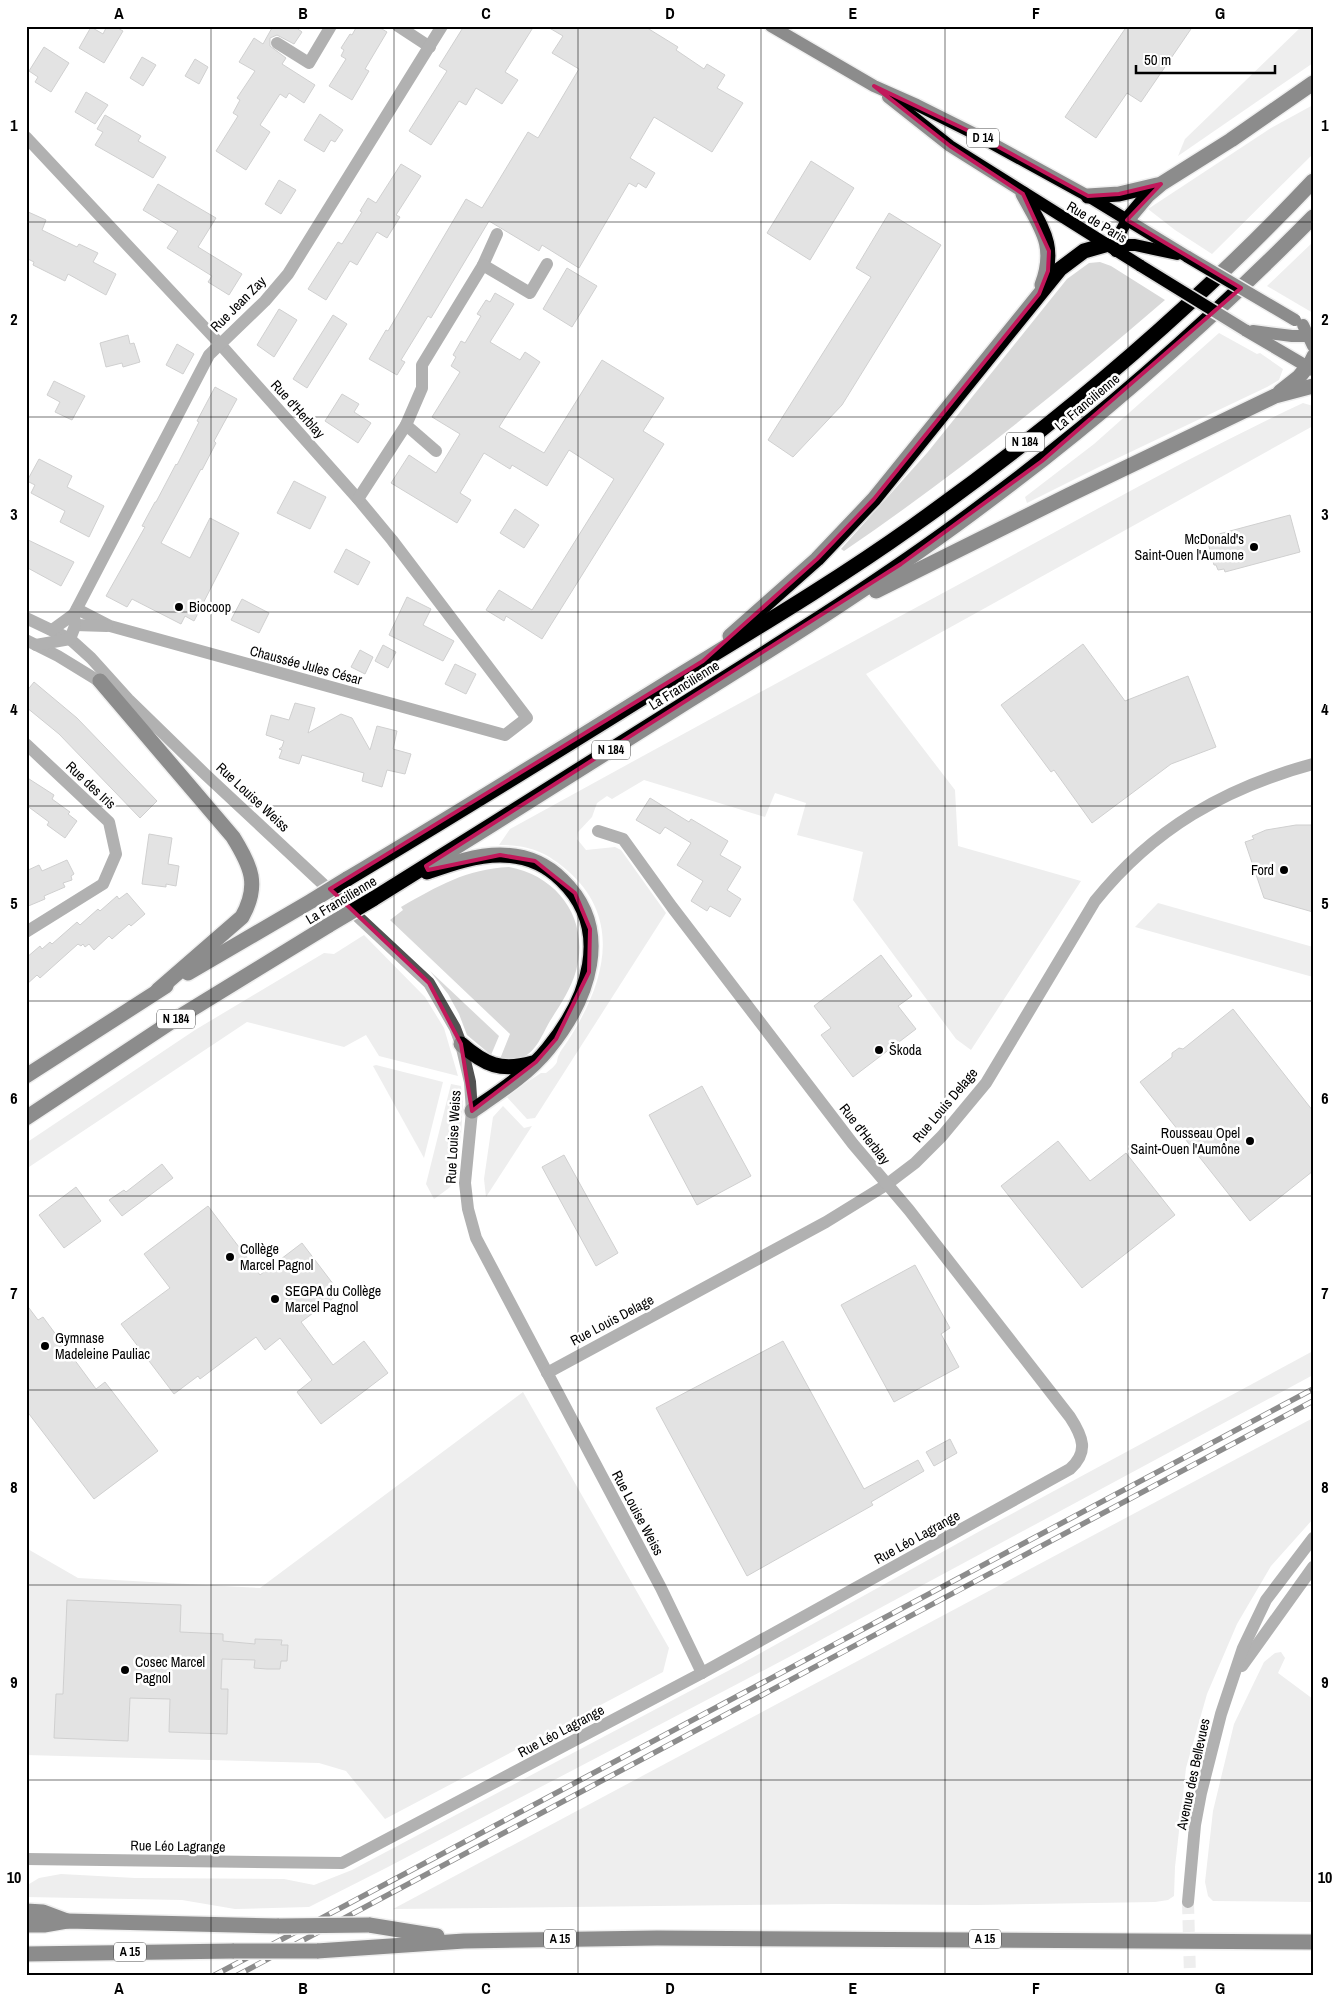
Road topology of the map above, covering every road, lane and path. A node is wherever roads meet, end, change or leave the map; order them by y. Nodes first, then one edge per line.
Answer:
1 (331, 26) edge
2 (398, 26) edge
3 (442, 26) edge
4 (772, 26) edge
5 (778, 26) edge
6 (791, 36) junction
7 (277, 43) dead end
8 (430, 47) junction
9 (1313, 83) edge
10 (874, 86) junction
11 (26, 137) edge
12 (1313, 181) edge
13 (1161, 184) junction
14 (1023, 194) junction
15 (1088, 196) junction
16 (1313, 217) edge
17 (1127, 220) junction
18 (497, 234) dead end
19 (1112, 247) junction
20 (1161, 247) junction
21 (547, 264) dead end
22 (483, 265) junction
23 (1039, 294) junction
24 (1246, 330) junction
25 (1308, 332) edge
26 (220, 344) junction
27 (1311, 364) edge
28 (1313, 386) edge
29 (1275, 396) junction
30 (406, 425) junction
31 (436, 452) dead end
32 (358, 499) junction
33 (75, 616) junction
34 (28, 620) edge
35 (816, 621) junction
36 (52, 630) junction
37 (70, 639) junction
38 (30, 644) edge
39 (703, 661) junction
40 (100, 681) junction
41 (128, 700) junction
42 (527, 718) joint
43 (26, 744) edge
44 (1313, 764) edge
45 (598, 831) dead end
46 (406, 878) junction
47 (26, 932) edge
48 (158, 990) junction
49 (461, 1044) junction
50 (536, 1062) junction
51 (26, 1076) edge
52 (472, 1111) junction
53 (26, 1118) edge
54 (886, 1185) junction
55 (547, 1373) junction
56 (1070, 1469) joint
57 (1313, 1538) edge
58 (1313, 1567) edge
59 (702, 1673) junction
60 (1232, 1684) junction
61 (26, 1859) edge
62 (1188, 1902) tunnel mouth
63 (26, 1911) edge
64 (67, 1921) junction
65 (26, 1925) edge
66 (464, 1941) junction
67 (1313, 1942) edge
68 (26, 1954) edge

1 - 7 street
2 - 8 street
3 - 8 street, Rue Jean Zay
4 - 6 main road, Rue de Paris / D 14
5 - 6 main road, Rue de Paris / D 14
6 - 10 main road, Rue de Paris / D 14
8 - 26 street, Rue Jean Zay
9 - 13 highway
10 - 14 main road, Rue de Paris / D 14
10 - 15 main road, Rue de Paris / D 14
11 - 26 street, Rue d'Herblay
12 - 39 highway, La Francilienne / N 184
13 - 15 highway
13 - 17 highway
14 - 19 main road, Rue de Paris / D 14
14 - 23 highway
15 - 17 main road, Rue de Paris / D 14
16 - 35 highway, La Francilienne / N 184
17 - 19 main road
17 - 20 main road, Rue de Paris / D 14
18 - 22 street
19 - 20 main road
19 - 23 highway
19 - 24 main road, Rue de Paris / D 14, bridge
20 - 25 main road, bridge
21 - 22 street
22 - 30 street
23 - 39 highway
24 - 25 main road
24 - 27 main road, Rue de Paris / D 14
26 - 32 street, Rue d'Herblay
26 - 33 street, Rue Jean Zay
27 - 29 highway
28 - 29 highway
29 - 35 highway
30 - 31 street
30 - 32 street
32 - 42 street, Rue d'Herblay
33 - 36 street
33 - 37 street
33 - 42 street, Chaussée Jules César
34 - 36 street
35 - 46 highway, La Francilienne / N 184
36 - 37 street, Rue Louise Weiss
37 - 38 street
37 - 41 street, Rue Louise Weiss
38 - 40 street
39 - 48 highway, La Francilienne / N 184, bridge
40 - 41 street
40 - 48 highway
41 - 49 street, Rue Louise Weiss
43 - 47 street, Rue des Iris
44 - 54 street, Rue Louis Delage
45 - 54 street, Rue d'Herblay
46 - 50 highway
46 - 53 highway, La Francilienne / N 184, bridge
48 - 51 highway, La Francilienne / N 184
49 - 50 highway
49 - 52 street, Rue Louise Weiss
50 - 52 highway
52 - 55 street, Rue Louise Weiss
54 - 55 street, Rue Louis Delage
54 - 56 street, Rue d'Herblay
55 - 59 street, Rue Louise Weiss
56 - 59 street, Rue Léo Lagrange
57 - 60 street, Avenue des Bellevues
58 - 60 street, Avenue des Bellevues
59 - 61 street, Rue Léo Lagrange
60 - 62 street, Avenue des Bellevues
63 - 64 highway
64 - 65 highway
64 - 66 highway, bridge
66 - 67 highway, A 15
66 - 68 highway, A 15, bridge

